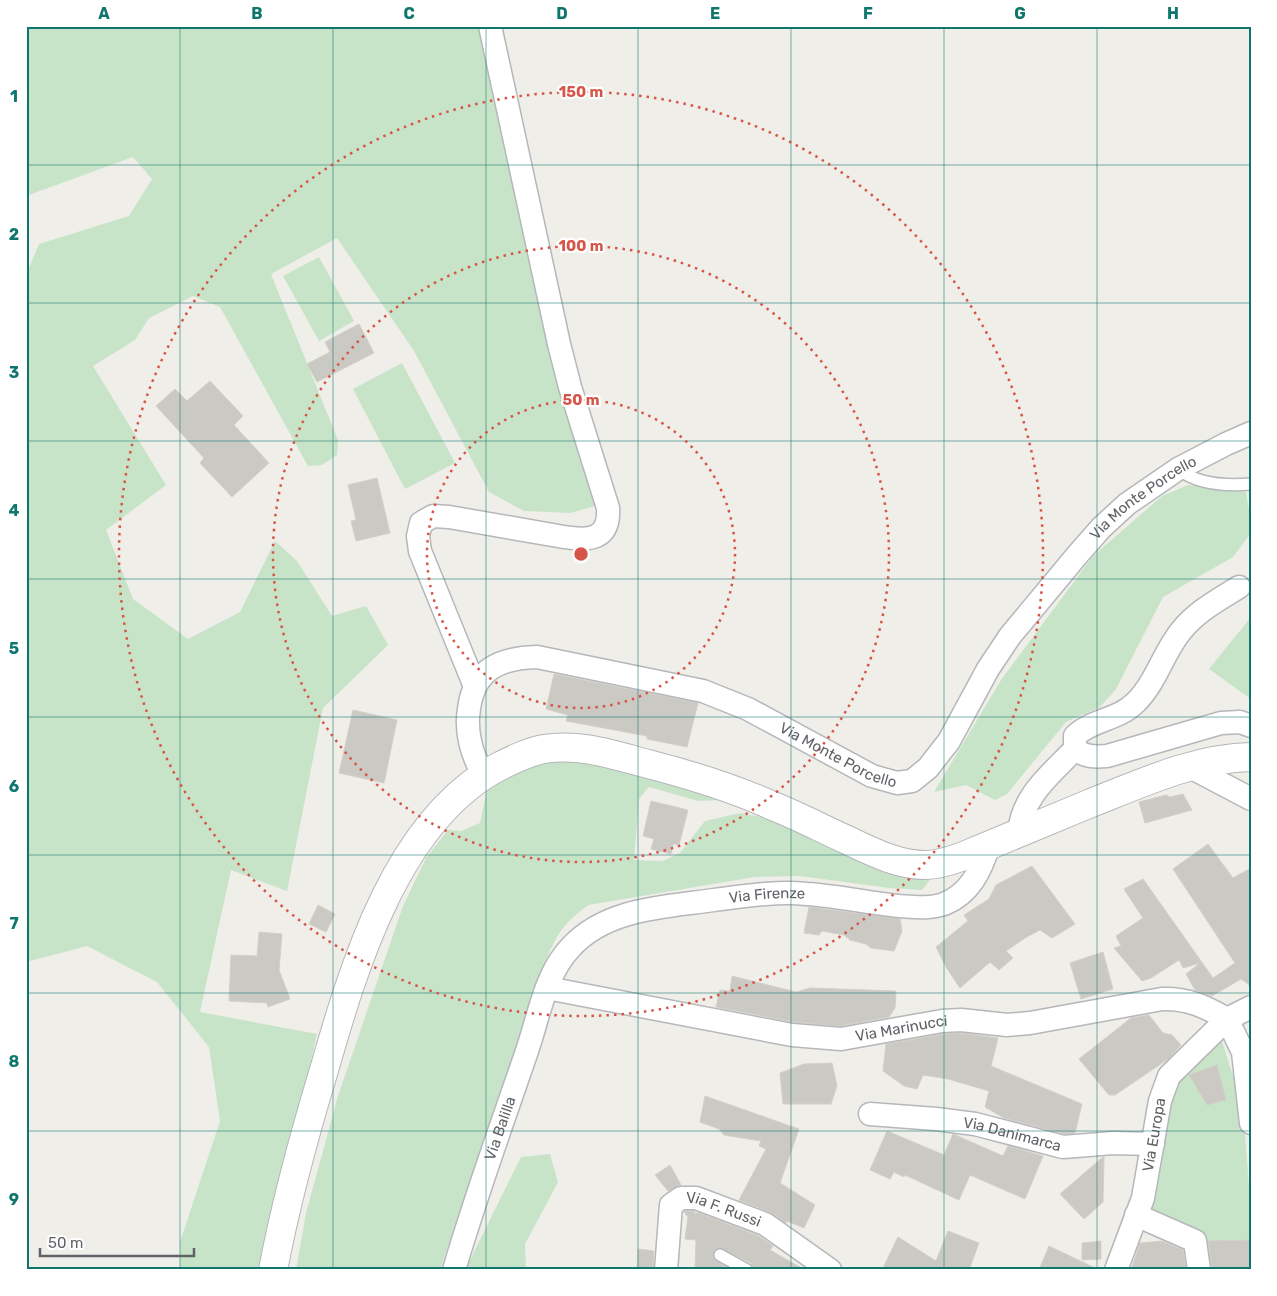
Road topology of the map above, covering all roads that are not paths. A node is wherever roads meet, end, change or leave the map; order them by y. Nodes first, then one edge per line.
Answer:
1 (490, 26) edge
2 (1251, 433) edge
3 (1178, 469) junction
4 (1251, 484) edge
5 (1238, 587) dead end
6 (474, 684) junction
7 (1251, 726) edge
8 (1075, 749) junction
9 (1251, 757) edge
10 (1190, 767) junction
11 (483, 775) junction
12 (1251, 799) edge
13 (1019, 833) junction
14 (989, 845) junction
15 (548, 988) junction
16 (1251, 1007) edge
17 (1227, 1019) junction
18 (870, 1114) dead end
19 (1251, 1123) edge
20 (1153, 1144) junction
21 (1136, 1215) junction
22 (720, 1255) dead end
23 (273, 1270) edge
24 (454, 1270) edge
25 (666, 1270) edge
26 (747, 1270) edge
27 (830, 1270) edge
28 (1116, 1270) edge
29 (1199, 1270) edge

1 - 6 street
2 - 3 street, Via Monte Porcello
3 - 4 lane
3 - 6 street, Via Monte Porcello
5 - 8 street
6 - 11 street
7 - 8 street
8 - 13 street
9 - 10 street
10 - 12 street
10 - 13 street
11 - 14 street
11 - 23 street
13 - 14 street
14 - 15 street, Via Firenze
15 - 17 street, Via Marinucci
15 - 24 street, Via Balilla
16 - 17 street
17 - 19 street
17 - 20 street, Via Europa
18 - 20 street, Via Danimarca
20 - 21 street, Via Europa
21 - 28 street, Via Europa
21 - 29 street
22 - 26 lane
25 - 27 street, Via F. Russi

